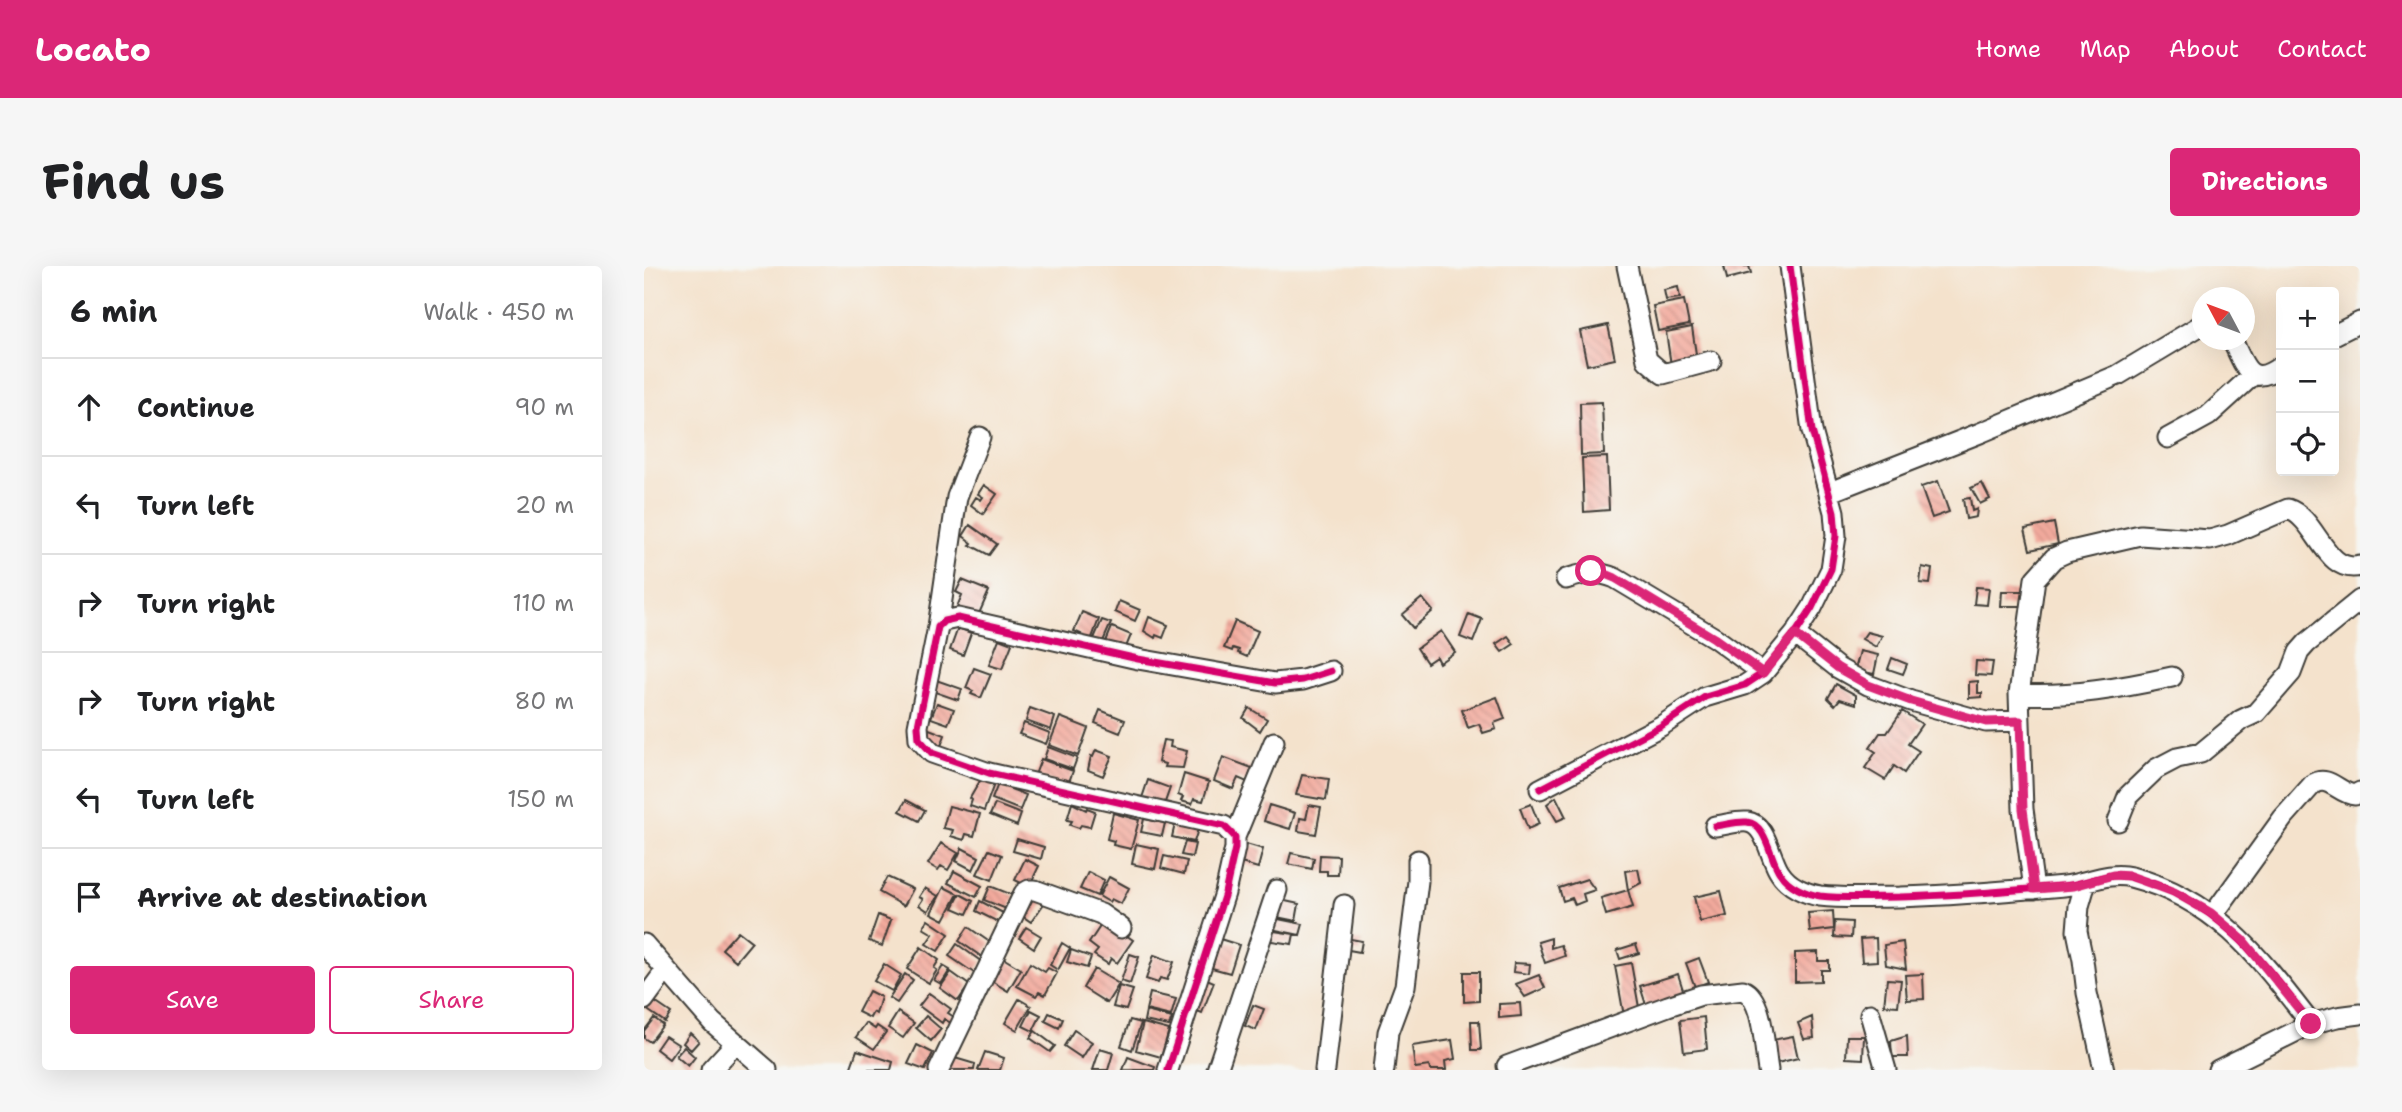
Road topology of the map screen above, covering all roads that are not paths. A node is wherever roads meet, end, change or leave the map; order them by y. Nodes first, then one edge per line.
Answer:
1 (1627, 266) edge
2 (1790, 266) edge
3 (2360, 322) edge
4 (2192, 331) edge
5 (2339, 332) edge
6 (2237, 350) edge
7 (1711, 361) dead end
8 (2276, 369) edge
9 (2253, 375) junction
10 (980, 437) dead end
11 (2168, 438) dead end
12 (1830, 492) junction
13 (2355, 567) edge
14 (1566, 579) dead end
15 (2360, 594) edge
16 (2360, 600) edge
17 (939, 626) junction
18 (1795, 634) junction
19 (1331, 671) dead end
20 (1763, 673) junction
21 (2172, 677) dead end
22 (2019, 694) junction
23 (2020, 721) junction
24 (1274, 742) dead end
25 (1541, 789) dead end
26 (2360, 792) edge
27 (2118, 821) dead end
28 (1715, 826) dead end
29 (1235, 837) junction
30 (1418, 860) dead end
31 (2086, 882) junction
32 (2034, 889) junction
33 (1277, 890) dead end
34 (1344, 905) dead end
35 (2213, 915) junction
36 (1121, 928) dead end
37 (644, 944) edge
38 (666, 970) junction
39 (644, 1000) edge
40 (1870, 1014) dead end
41 (2360, 1014) edge
42 (2311, 1024) junction
43 (735, 1044) junction
44 (1507, 1066) dead end
45 (711, 1070) edge
46 (767, 1070) edge
47 (939, 1070) edge
48 (1168, 1070) edge
49 (1217, 1070) edge
50 (1325, 1070) edge
51 (1384, 1070) edge
52 (1768, 1070) edge
53 (1886, 1070) edge
54 (2104, 1070) edge
55 (2218, 1070) edge

1 - 7 street
2 - 12 street
3 - 5 street
4 - 12 street
6 - 9 street
8 - 9 street
9 - 11 street
10 - 17 street
12 - 18 street
13 - 15 street
13 - 22 street
14 - 20 street
16 - 27 street
17 - 19 street
17 - 29 street
18 - 20 street
18 - 23 street
20 - 25 street
21 - 22 street
22 - 23 street
23 - 32 street
24 - 29 street
26 - 35 street
28 - 32 street
29 - 48 street
30 - 51 street
31 - 32 street
31 - 35 street
31 - 54 street
33 - 49 street
34 - 50 street
35 - 42 street
36 - 47 street
37 - 38 street
38 - 39 street
38 - 43 street
40 - 53 street
41 - 42 street
42 - 55 street
43 - 45 street
43 - 46 street
44 - 52 street

